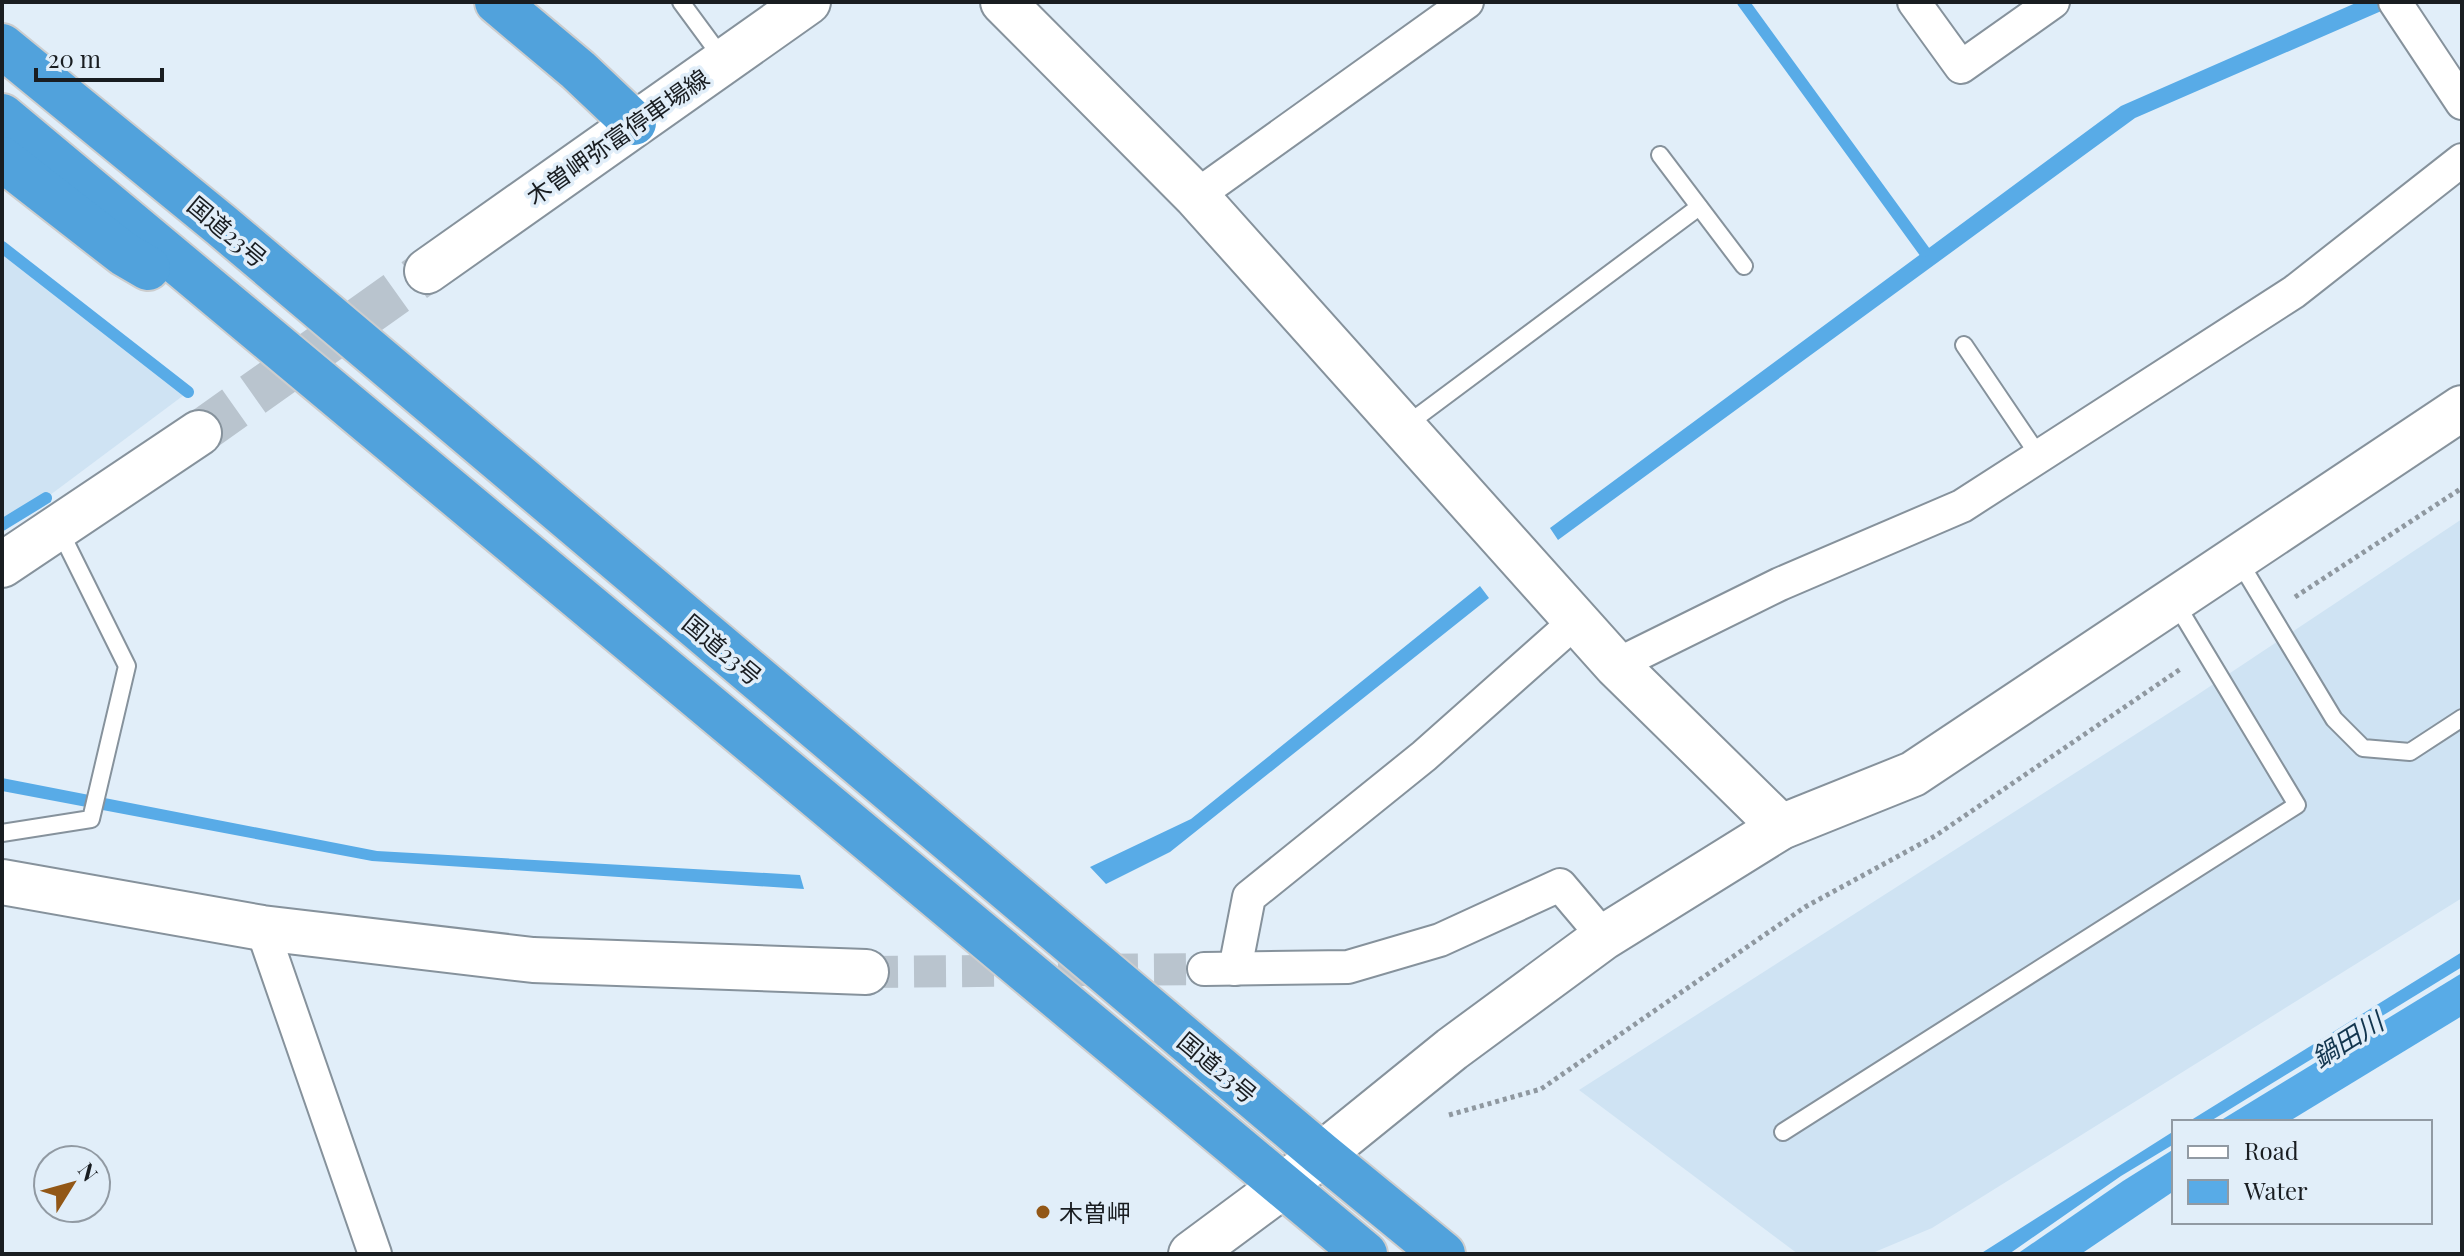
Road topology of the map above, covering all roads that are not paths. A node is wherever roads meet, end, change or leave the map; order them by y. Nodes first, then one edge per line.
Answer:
1 (497, 2) edge
2 (681, 2) edge
3 (808, 2) edge
4 (1003, 2) edge
5 (1467, 2) edge
6 (1914, 2) edge
7 (2053, 2) edge
8 (2399, 9) edge
9 (2, 11) edge
10 (2, 46) edge
11 (724, 60) junction
12 (2462, 103) edge
13 (2, 116) edge
14 (634, 123) junction
15 (1660, 155) dead end
16 (2, 159) edge
17 (2462, 160) edge
18 (1196, 196) junction
19 (1699, 207) junction
20 (221, 225) junction
21 (1744, 266) dead end
22 (427, 271) tunnel mouth
23 (262, 331) junction
24 (1964, 345) dead end
25 (2462, 408) edge
26 (1403, 427) junction
27 (199, 433) tunnel mouth
28 (2039, 456) junction
29 (59, 527) junction
30 (2238, 560) junction
31 (2, 565) edge
32 (2175, 602) junction
33 (1576, 621) junction
34 (1616, 665) junction
35 (2462, 718) edge
36 (1781, 827) junction
37 (2, 833) edge
38 (2, 882) edge
39 (262, 928) junction
40 (1604, 937) junction
41 (1204, 969) tunnel mouth
42 (1235, 969) junction
43 (866, 972) tunnel mouth
44 (1783, 1132) dead end
45 (1321, 1154) junction
46 (1284, 1185) junction
47 (375, 1254) edge
48 (1191, 1254) edge
49 (1365, 1254) edge
50 (1443, 1254) edge

1 - 14 highway
2 - 11 lane
3 - 11 street, 木曽岬弥富停車場線
4 - 18 street
5 - 18 street
6 - 7 street
8 - 12 street
9 - 20 highway
10 - 20 highway, 国道23号
11 - 14 street, 木曽岬弥富停車場線
13 - 23 highway, 国道23号
14 - 22 street, 木曽岬弥富停車場線
15 - 19 lane
16 - 23 highway
17 - 28 street
18 - 26 street
19 - 21 lane
19 - 26 lane
20 - 45 highway, 国道23号
23 - 46 highway, 国道23号
24 - 28 lane
25 - 30 street
26 - 33 street
27 - 29 street
28 - 34 street
29 - 31 street
29 - 37 lane
30 - 32 street
30 - 35 lane
32 - 36 street
32 - 44 lane
33 - 34 street
33 - 42 street
34 - 36 street
36 - 40 street
38 - 39 street
39 - 43 street
39 - 47 street
40 - 42 street
40 - 45 street
41 - 42 street
45 - 46 street
45 - 50 highway, 国道23号
46 - 48 street
46 - 49 highway, 国道23号

